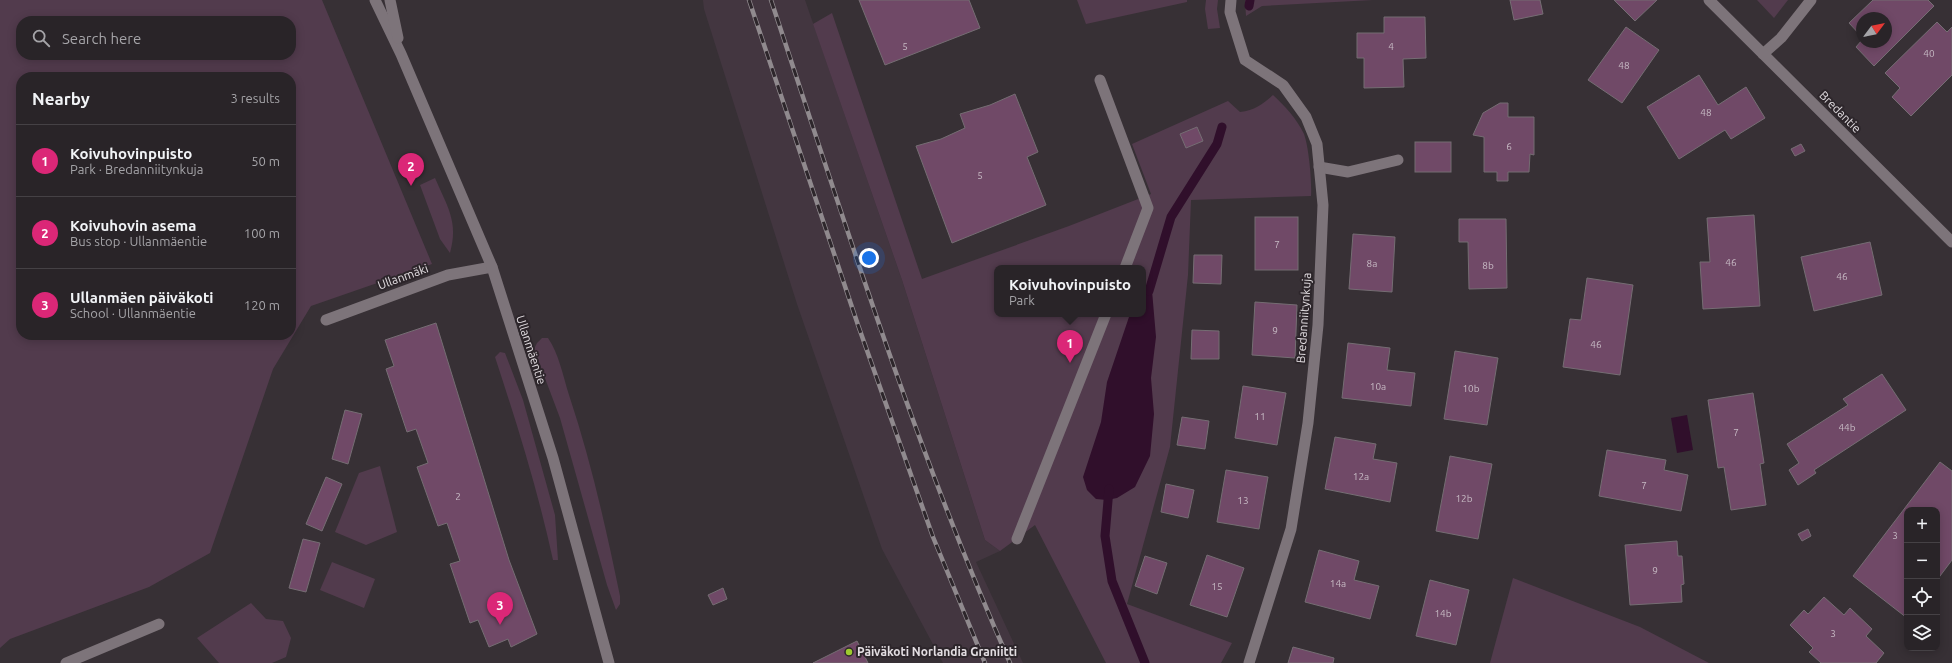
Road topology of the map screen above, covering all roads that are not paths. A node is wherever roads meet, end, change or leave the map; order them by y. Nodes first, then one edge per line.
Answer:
1 (375, 0) edge
2 (390, 0) edge
3 (1230, 0) edge
4 (1709, 0) edge
5 (1811, 0) edge
6 (401, 54) junction
7 (1763, 54) junction
8 (1100, 80) dead end
9 (1398, 160) dead end
10 (1319, 167) junction
11 (1952, 242) edge
12 (1126, 265) edge
13 (492, 267) junction
14 (1105, 317) edge
15 (326, 320) dead end
16 (1018, 539) dead end
17 (159, 624) dead end
18 (66, 663) edge
19 (609, 663) edge
20 (1249, 663) edge

1 - 6 street, Ullanmäentie
2 - 6 street, Ullanmäentie
3 - 10 street, Bredanniitynkuja
4 - 7 street, Bredantie
5 - 7 street
6 - 13 street, Ullanmäentie
7 - 11 street, Bredantie
8 - 12 street
9 - 10 street
10 - 20 street, Bredanniitynkuja
13 - 15 street, Ullanmäki
13 - 19 street, Ullanmäentie
14 - 16 street
17 - 18 street

